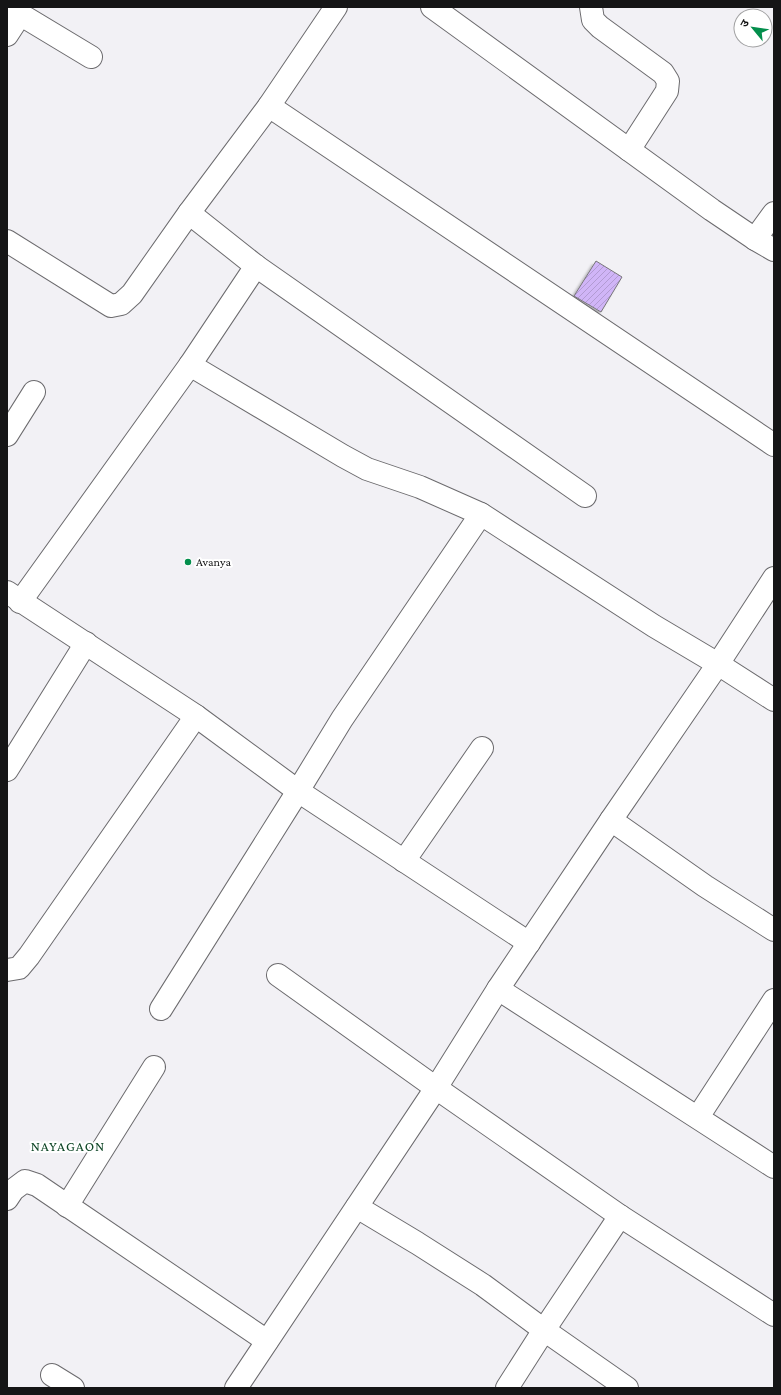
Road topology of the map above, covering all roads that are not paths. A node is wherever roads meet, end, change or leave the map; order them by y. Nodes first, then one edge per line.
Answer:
1 (336, 7) edge
2 (432, 7) edge
3 (591, 7) edge
4 (14, 11) edge
5 (7, 35) edge
6 (91, 57) dead end
7 (269, 106) junction
8 (629, 150) junction
9 (774, 213) edge
10 (189, 214) junction
11 (755, 239) junction
12 (7, 241) edge
13 (774, 250) edge
14 (256, 266) junction
15 (190, 365) junction
16 (34, 392) dead end
17 (7, 435) edge
18 (774, 444) edge
19 (585, 496) dead end
20 (481, 514) junction
21 (774, 578) edge
22 (14, 597) edge
23 (86, 643) junction
24 (718, 664) junction
25 (774, 700) edge
26 (196, 716) junction
27 (482, 748) dead end
28 (7, 770) edge
29 (298, 791) junction
30 (611, 820) junction
31 (404, 861) junction
32 (773, 927) edge
33 (529, 942) junction
34 (7, 970) edge
35 (278, 975) dead end
36 (498, 988) junction
37 (774, 1000) edge
38 (161, 1009) dead end
39 (154, 1067) dead end
40 (436, 1088) junction
41 (698, 1117) junction
42 (774, 1168) edge
43 (7, 1198) edge
44 (67, 1206) junction
45 (357, 1207) junction
46 (620, 1216) junction
47 (774, 1315) edge
48 (544, 1330) junction
49 (267, 1341) junction
50 (52, 1375) dead end
51 (73, 1388) edge
52 (236, 1388) edge
53 (507, 1388) edge
54 (627, 1388) edge

1 - 7 street
2 - 8 street
3 - 8 street
4 - 5 street
4 - 6 street
7 - 10 street
7 - 18 street
8 - 11 street
9 - 11 street
10 - 12 street
10 - 14 street
11 - 13 street
14 - 15 street
14 - 19 street
15 - 20 street
15 - 22 street
16 - 17 street
20 - 24 street
20 - 29 street
21 - 24 street
22 - 23 street
23 - 26 street
23 - 28 street
24 - 25 street
24 - 30 street
26 - 29 street
26 - 34 street
27 - 31 street
29 - 31 street
29 - 38 street
30 - 32 street
30 - 33 street
31 - 33 street
33 - 36 street
35 - 40 street
36 - 40 street
36 - 41 street
37 - 41 street
39 - 44 street
40 - 45 street
40 - 46 street
41 - 42 street
43 - 44 street
44 - 49 street
45 - 48 street
45 - 49 street
46 - 47 street
46 - 48 street
48 - 53 street
48 - 54 street
49 - 52 street
50 - 51 street

